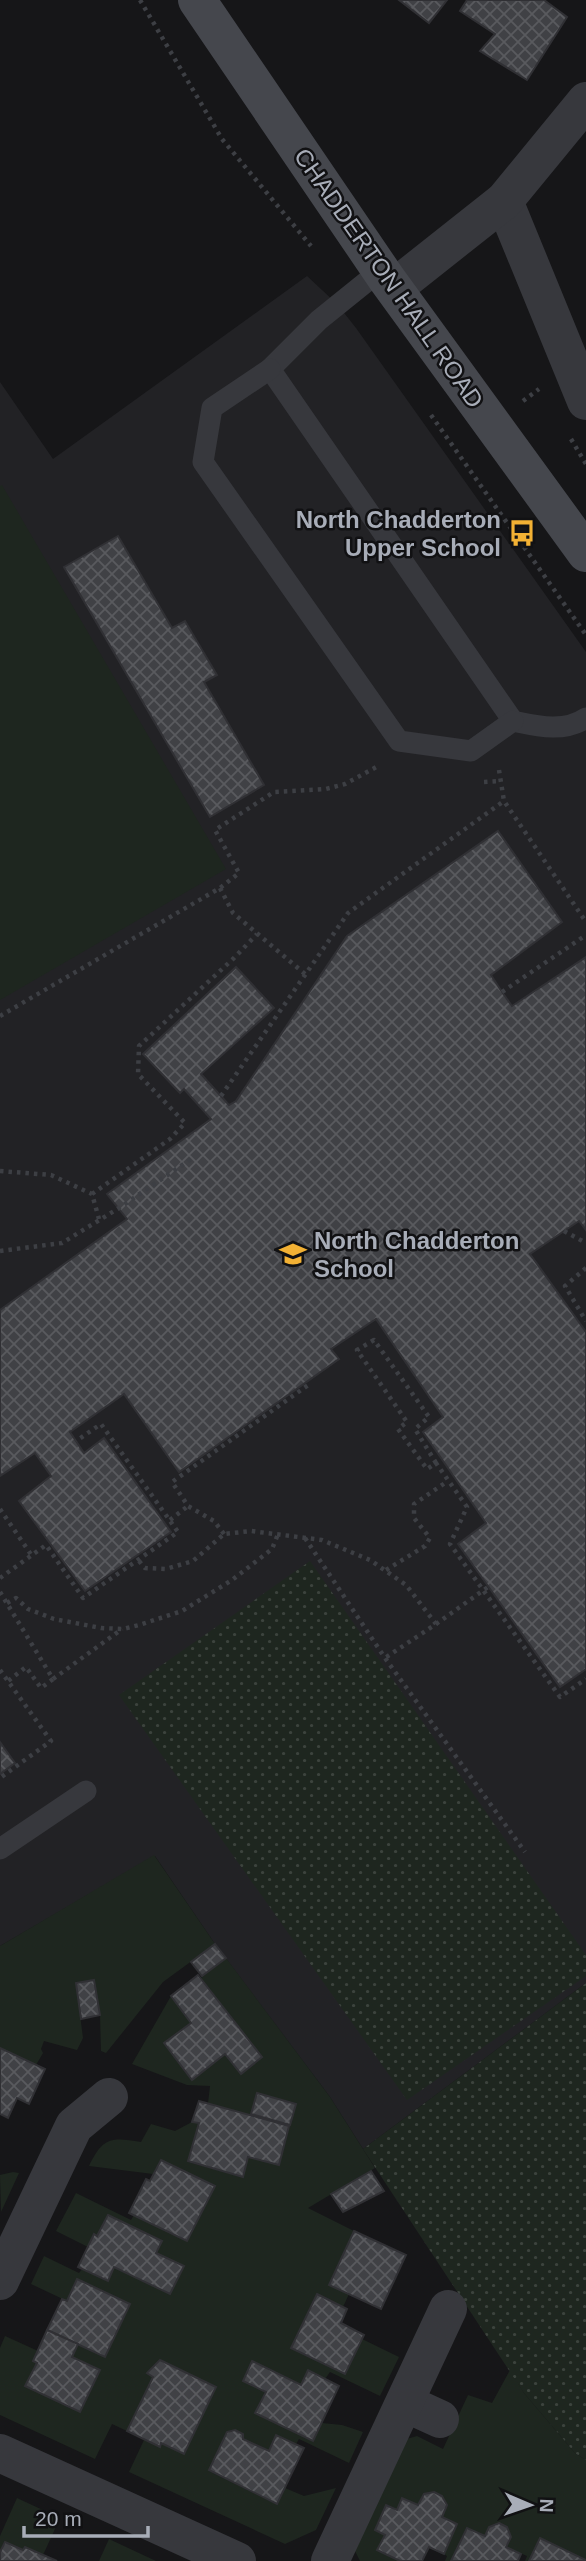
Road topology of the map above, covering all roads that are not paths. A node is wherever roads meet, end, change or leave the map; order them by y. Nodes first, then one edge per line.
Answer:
1 (197, 0) edge
2 (586, 102) edge
3 (504, 201) junction
4 (387, 279) junction
5 (270, 369) junction
6 (586, 401) edge
7 (581, 537) edge
8 (586, 718) edge
9 (513, 721) junction
10 (86, 1791) dead end
11 (0, 1849) edge
12 (109, 2097) dead end
13 (0, 2281) edge
14 (448, 2309) dead end
15 (405, 2403) junction
16 (440, 2419) dead end
17 (0, 2454) edge
18 (237, 2561) edge
19 (330, 2561) edge

1 - 4 main road, CHADDERTON HALL ROAD
2 - 3 street
3 - 4 street
3 - 6 street
4 - 5 lane
4 - 7 main road, CHADDERTON HALL ROAD
5 - 9 lane
5 - 9 lane
8 - 9 lane
10 - 11 lane
12 - 13 street
14 - 15 street
15 - 16 street
15 - 19 street
17 - 18 street

